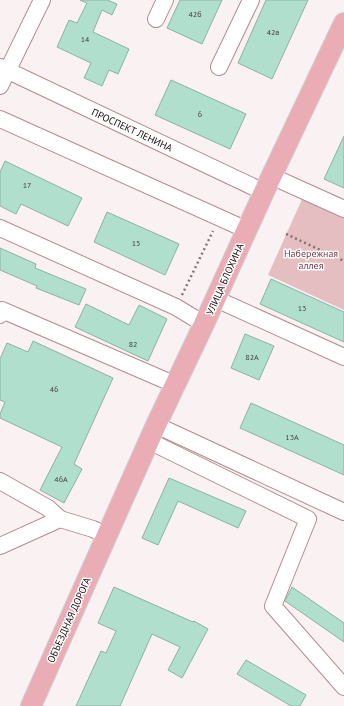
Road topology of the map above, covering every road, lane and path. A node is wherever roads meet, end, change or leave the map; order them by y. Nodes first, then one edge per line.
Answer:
1 (42, 0) edge
2 (165, 0) edge
3 (252, 0) edge
4 (156, 19) dead end
5 (343, 28) edge
6 (219, 67) dead end
7 (4, 69) edge
8 (0, 86) edge
9 (0, 119) edge
10 (267, 184) junction
11 (344, 209) edge
12 (220, 217) junction
13 (0, 228) edge
14 (247, 230) junction
15 (286, 234) dead end
16 (344, 261) edge
17 (216, 299) junction
18 (176, 307) junction
19 (0, 315) edge
20 (204, 324) junction
21 (344, 357) edge
22 (176, 385) junction
23 (153, 433) junction
24 (0, 481) edge
25 (344, 512) edge
26 (60, 520) junction
27 (106, 535) junction
28 (0, 546) edge
29 (344, 687) edge
30 (31, 706) edge

1 - 7 street
2 - 4 street
3 - 6 street
5 - 10 main road, УЛИЦА БЛОХИНА
7 - 8 street
7 - 10 street, ПРОСПЕКТ ЛЕНИНА
9 - 12 street
10 - 11 street, ПРОСПЕКТ ЛЕНИНА
10 - 14 main road, УЛИЦА БЛОХИНА
12 - 14 street
12 - 18 path
13 - 18 street
14 - 17 main road, УЛИЦА БЛОХИНА
15 - 16 path
17 - 20 main road, УЛИЦА БЛОХИНА
17 - 21 street
18 - 20 street
19 - 22 street
20 - 22 main road, УЛИЦА БЛОХИНА
22 - 23 main road, УЛИЦА БЛОХИНА
23 - 25 street
23 - 27 main road, УЛИЦА БЛОХИНА
23 - 29 street
24 - 26 street
26 - 27 street
26 - 28 street
27 - 30 main road, ОБЪЕЗДНАЯ ДОРОГА

